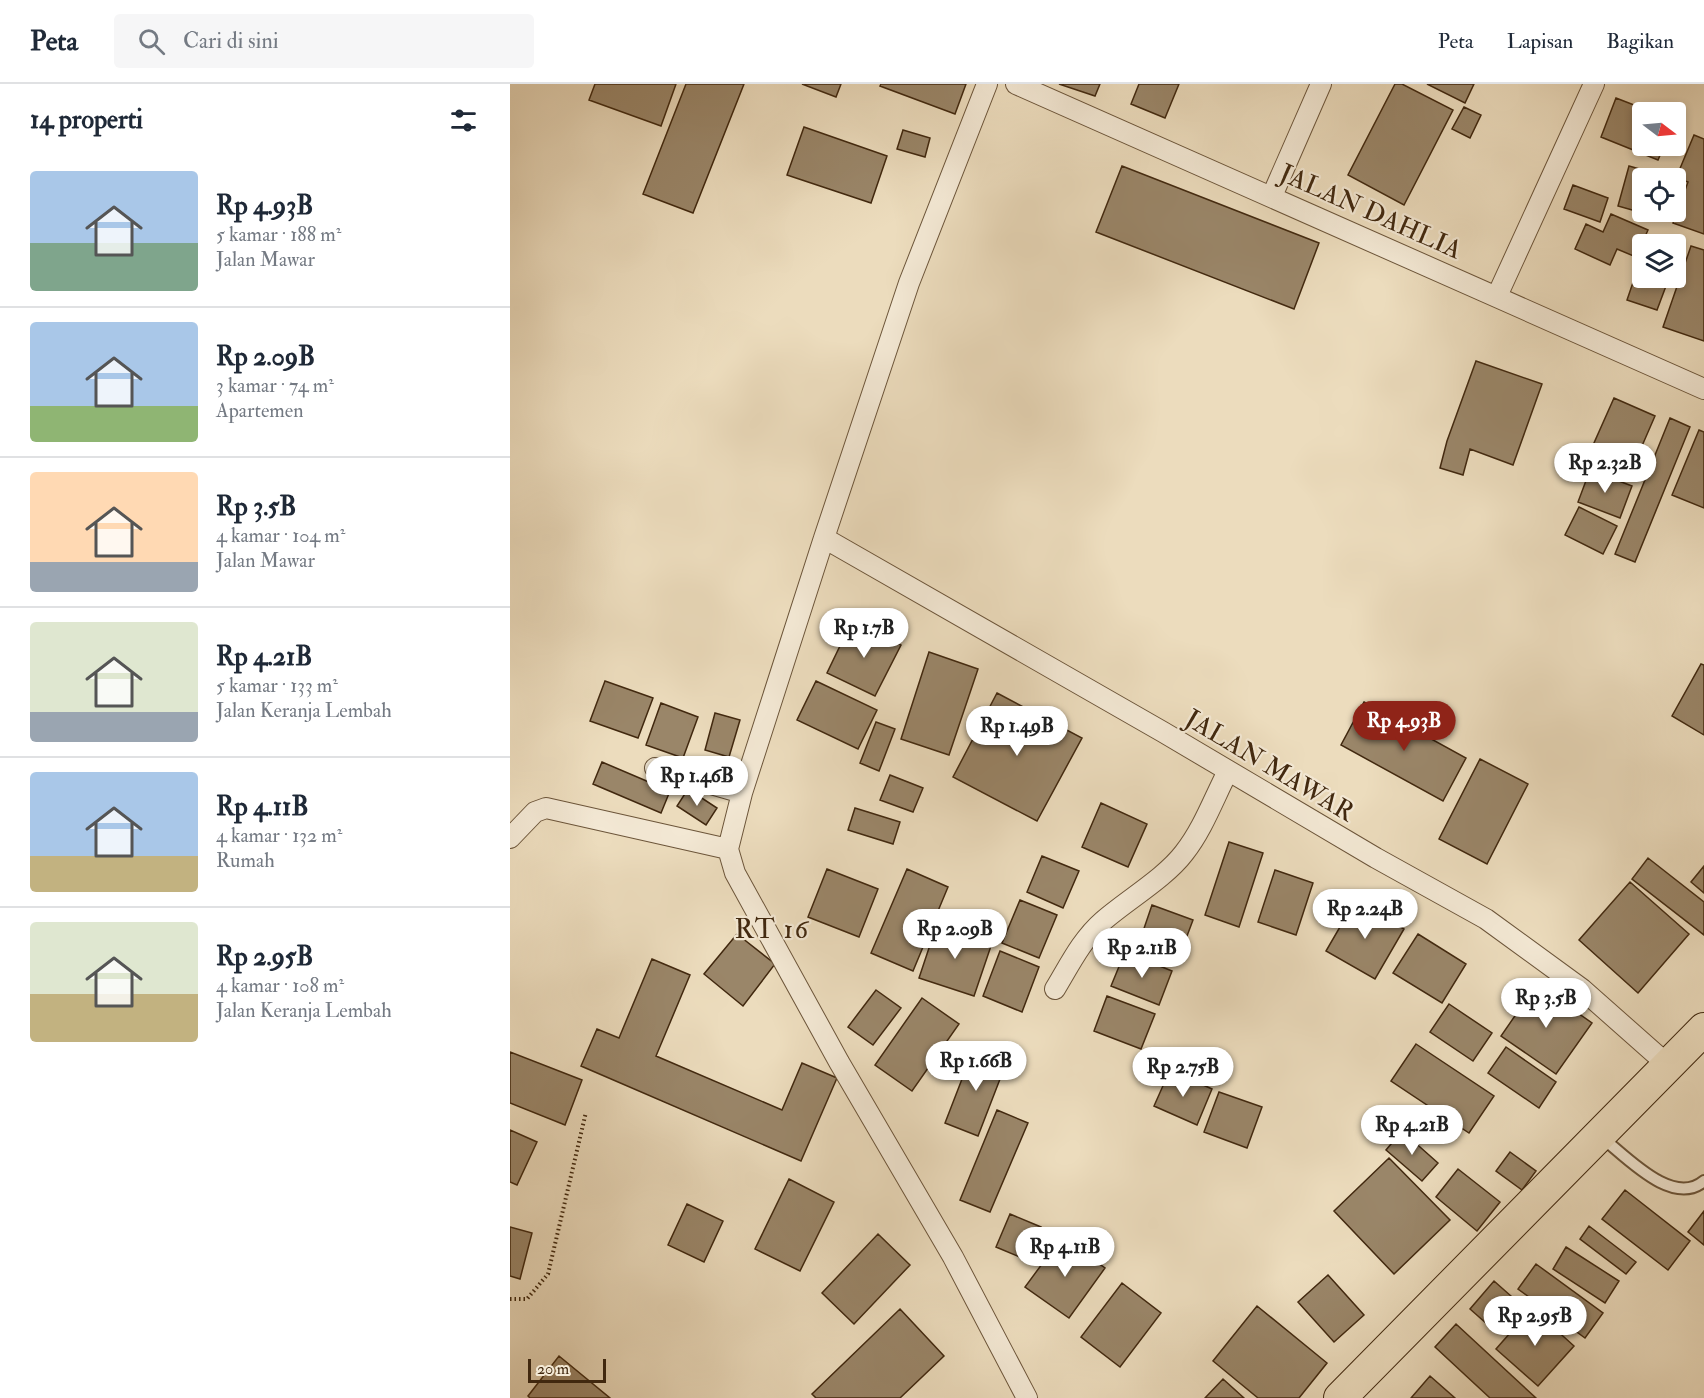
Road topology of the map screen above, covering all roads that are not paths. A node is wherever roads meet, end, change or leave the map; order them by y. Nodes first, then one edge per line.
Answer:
1 (987, 84) edge
2 (1016, 84) edge
3 (1321, 84) edge
4 (1594, 84) edge
5 (1272, 196) junction
6 (1497, 296) junction
7 (1704, 389) edge
8 (824, 538) junction
9 (655, 768) dead end
10 (1228, 771) junction
11 (742, 794) junction
12 (510, 838) edge
13 (728, 849) junction
14 (1055, 989) dead end
15 (1704, 1029) edge
16 (1669, 1066) junction
17 (1600, 1136) junction
18 (1704, 1181) edge
19 (1027, 1398) edge
20 (1340, 1398) edge

1 - 8 street
2 - 5 street, JALAN DAHLIA
3 - 5 street
4 - 6 street
5 - 6 street, JALAN DAHLIA
6 - 7 street, JALAN DAHLIA
8 - 10 street, JALAN MAWAR
8 - 11 street
9 - 11 street
10 - 14 street
10 - 16 street, JALAN MAWAR
11 - 13 street
12 - 13 street
13 - 19 street
15 - 16 main road
16 - 17 main road
17 - 18 lane
17 - 20 main road

